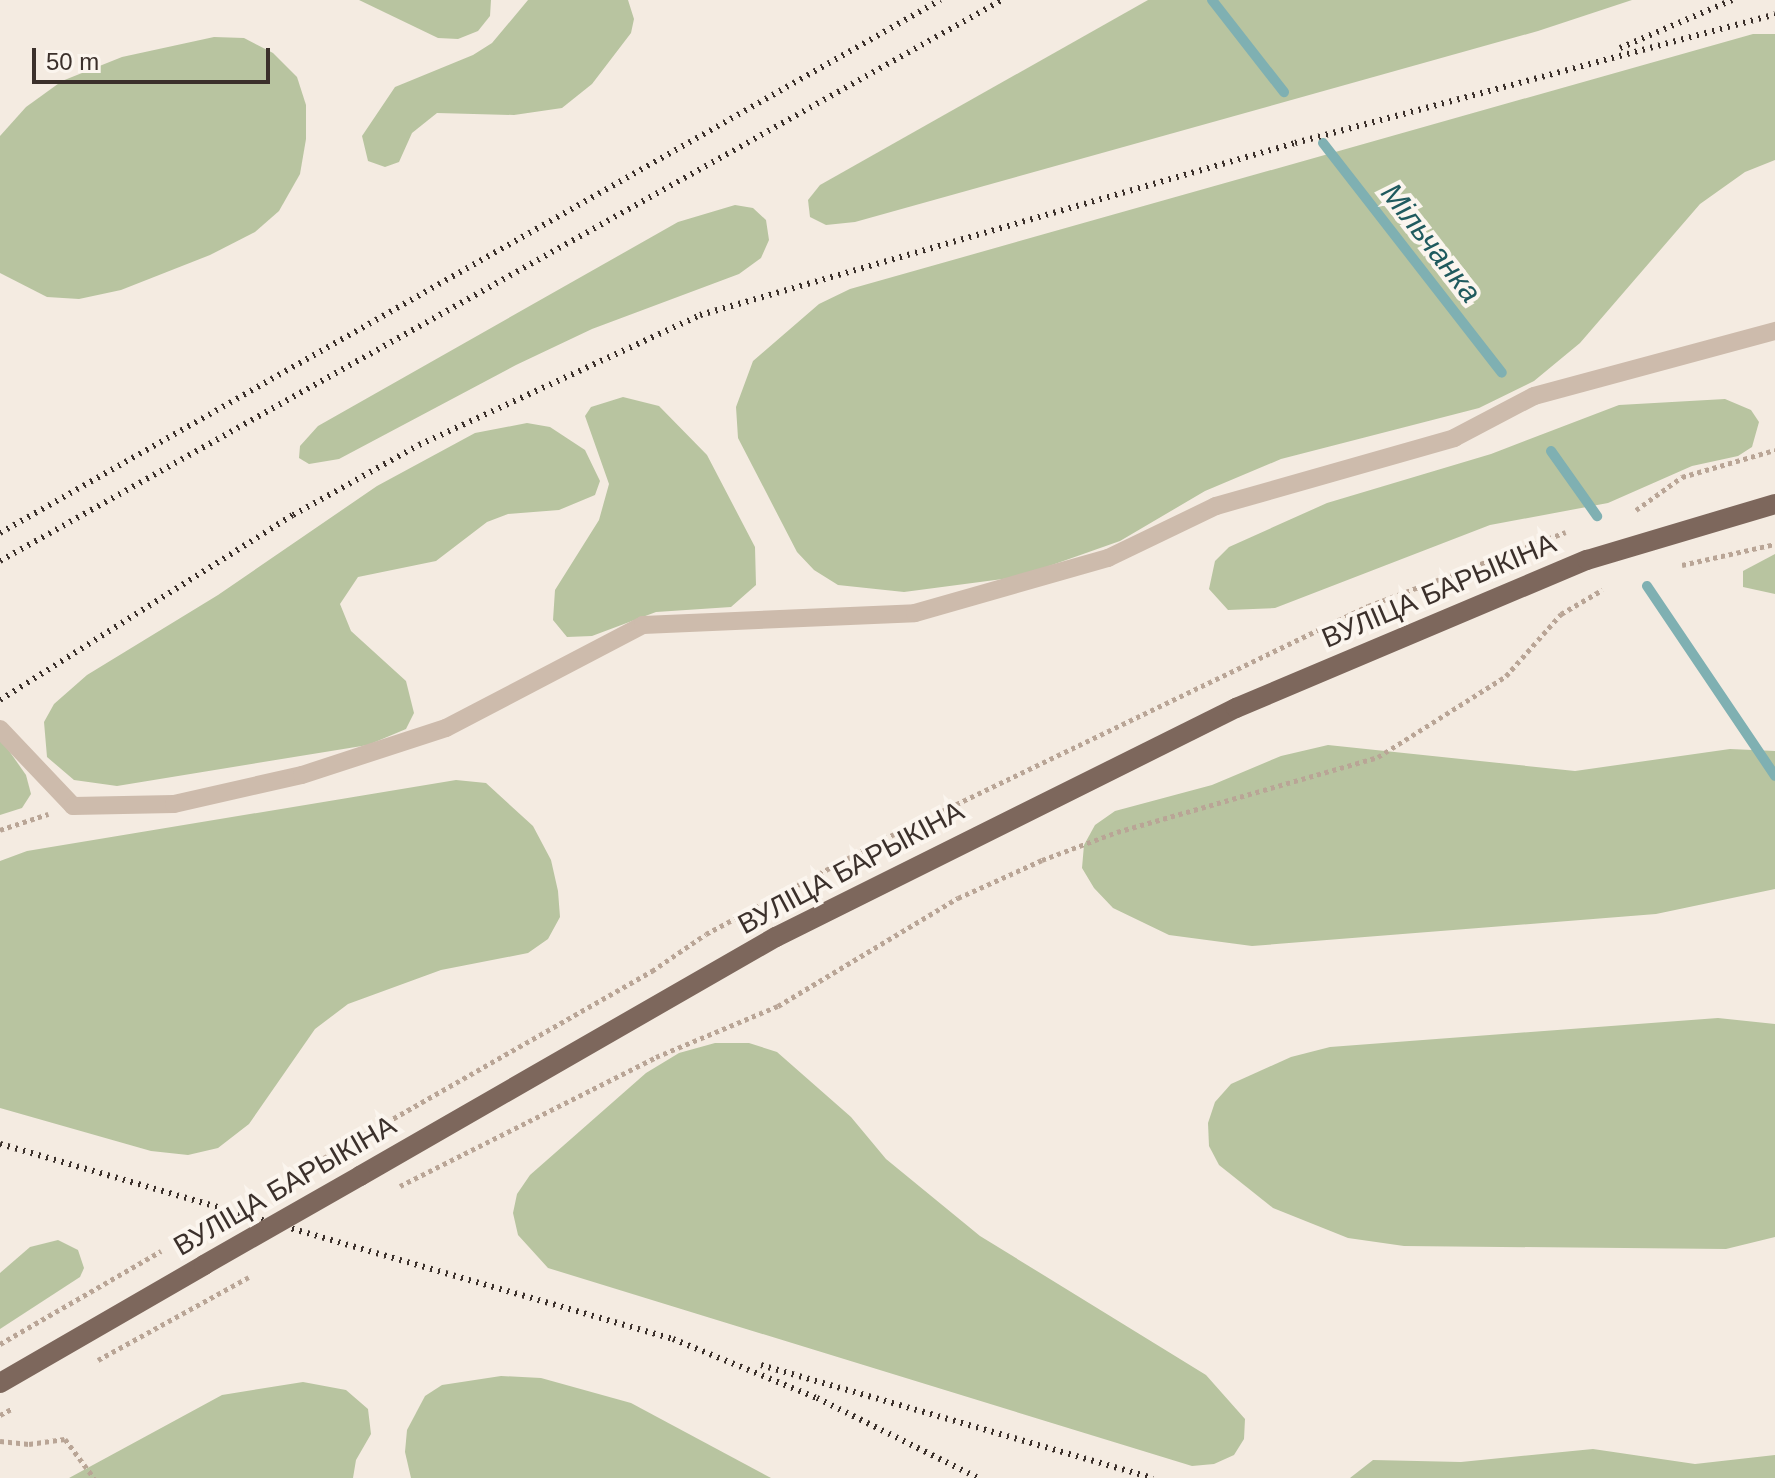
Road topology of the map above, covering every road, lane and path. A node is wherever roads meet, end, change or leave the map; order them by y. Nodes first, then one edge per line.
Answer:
1 (1775, 331) edge
2 (1775, 450) edge
3 (1775, 504) edge
4 (1636, 510) dead end
5 (1775, 544) edge
6 (1682, 565) dead end
7 (1602, 590) dead end
8 (0, 729) edge
9 (73, 806) junction
10 (0, 830) edge
11 (400, 1186) dead end
12 (161, 1251) dead end
13 (249, 1277) dead end
14 (0, 1344) edge
15 (91, 1364) dead end
16 (0, 1383) edge
17 (26, 1401) dead end
18 (0, 1415) edge
19 (0, 1441) edge
20 (94, 1478) edge

1 - 9 lane
2 - 4 path
3 - 16 main road, ВУЛІЦА БАРЫКІНА, bridge
5 - 6 path
7 - 11 path
8 - 9 lane
9 - 10 path
12 - 14 path
13 - 15 path
17 - 18 path
19 - 20 path

